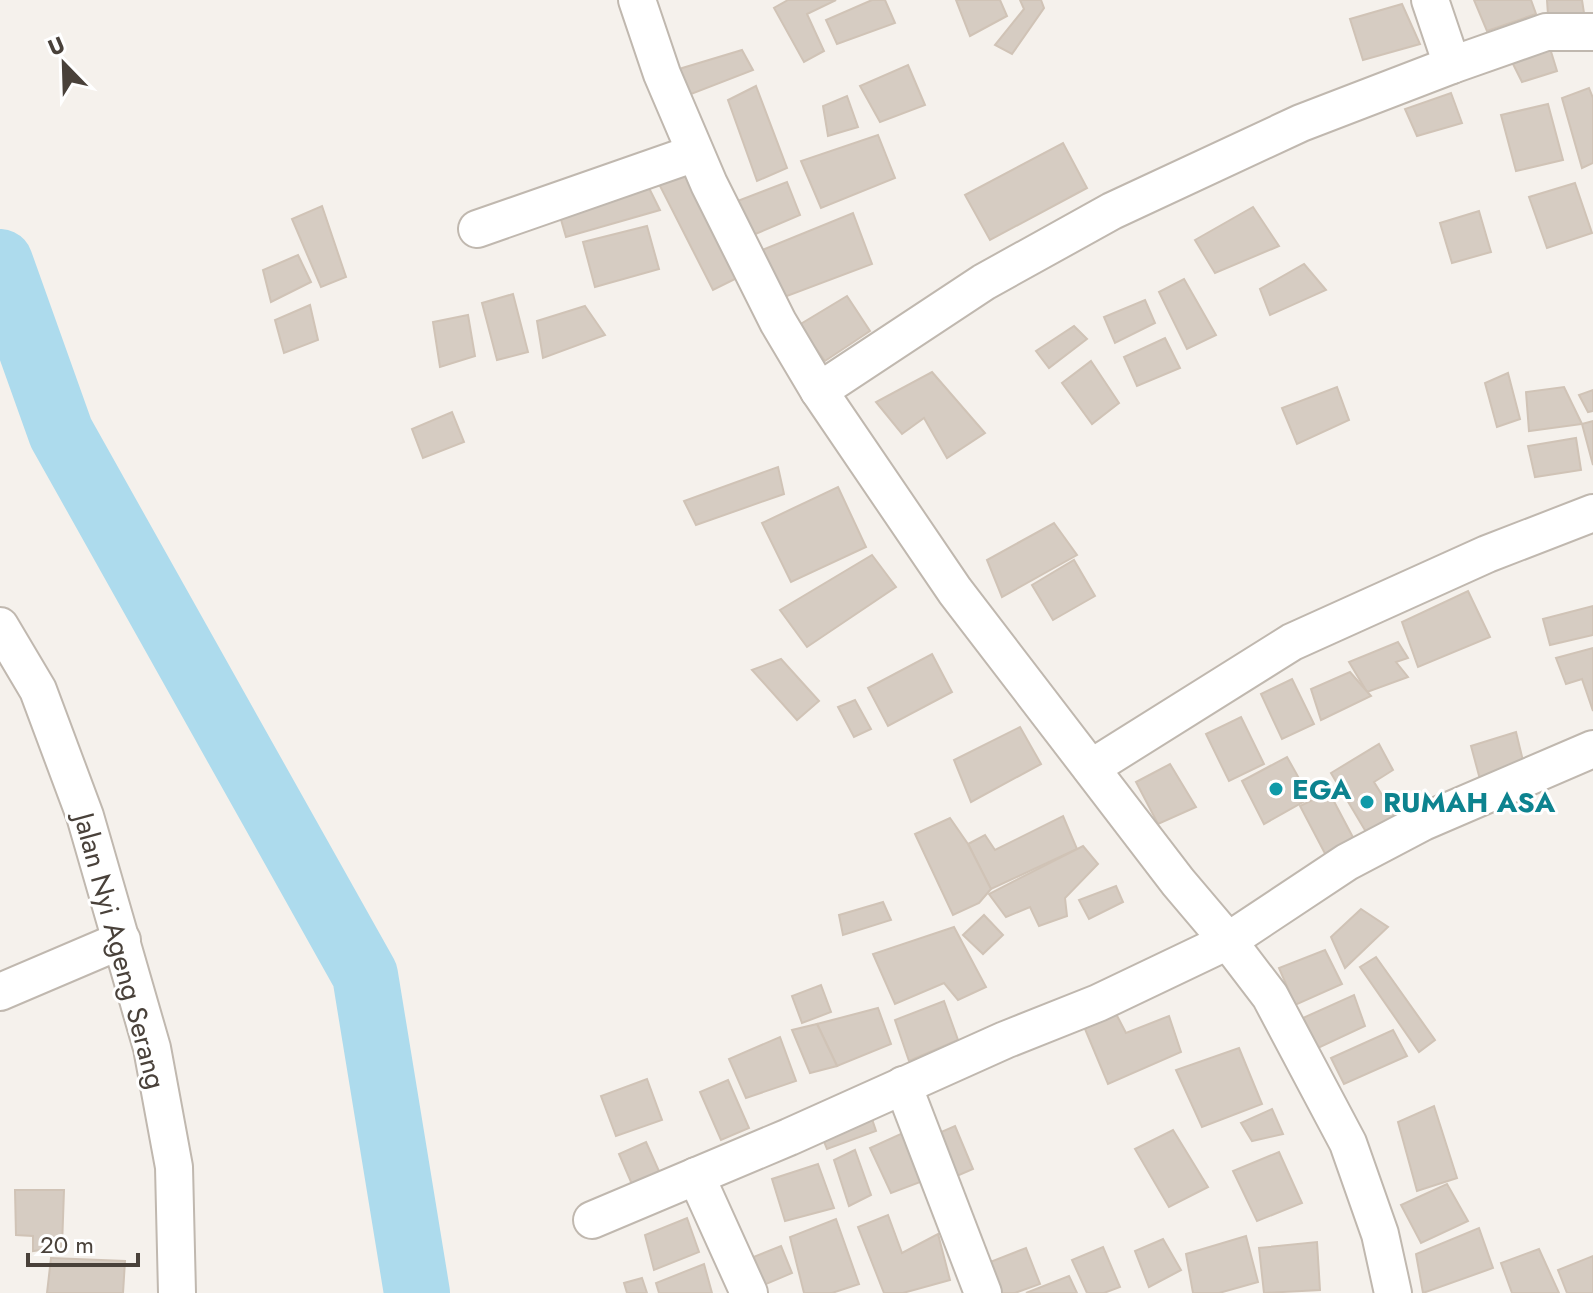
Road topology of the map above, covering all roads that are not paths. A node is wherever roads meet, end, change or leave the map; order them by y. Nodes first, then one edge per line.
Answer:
1 (637, 0) edge
2 (1430, 0) edge
3 (1593, 32) edge
4 (1452, 65) junction
5 (695, 153) junction
6 (477, 229) dead end
7 (819, 391) junction
8 (1593, 513) edge
9 (0, 626) edge
10 (1593, 749) edge
11 (1091, 768) junction
12 (122, 940) junction
13 (1228, 941) junction
14 (0, 992) edge
15 (903, 1085) junction
16 (696, 1176) junction
17 (592, 1220) dead end
18 (177, 1293) edge
19 (749, 1293) edge
20 (983, 1293) edge
21 (1393, 1293) edge

1 - 5 street
2 - 4 street
3 - 4 street
4 - 7 street
5 - 6 street
5 - 7 street
7 - 11 street
8 - 11 street
9 - 12 street, Jalan Nyi Ageng Serang
10 - 13 street
11 - 13 street
12 - 14 street
12 - 18 street, Jalan Nyi Ageng Serang
13 - 15 street
13 - 21 street
15 - 16 street
15 - 20 street
16 - 17 street
16 - 19 street

